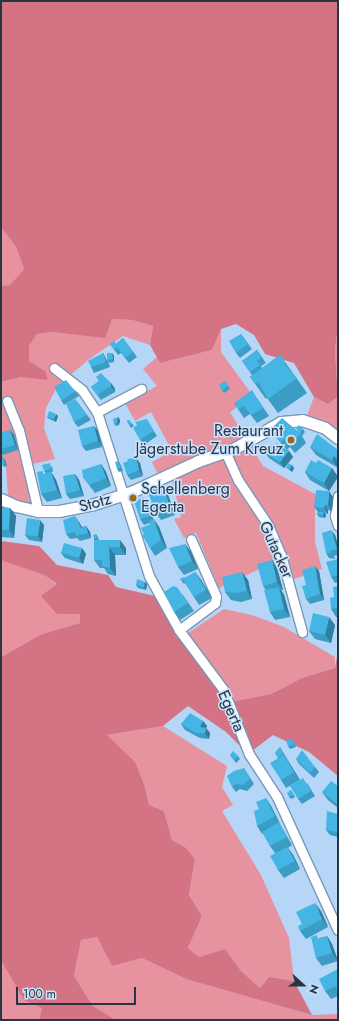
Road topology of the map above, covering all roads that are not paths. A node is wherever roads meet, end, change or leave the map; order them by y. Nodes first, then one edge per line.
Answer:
1 (54, 368) dead end
2 (141, 389) dead end
3 (7, 401) dead end
4 (97, 412) junction
5 (338, 438) edge
6 (225, 451) junction
7 (122, 495) junction
8 (338, 496) edge
9 (1, 499) edge
10 (38, 511) junction
11 (338, 526) edge
12 (192, 539) dead end
13 (179, 630) junction
14 (302, 632) dead end
15 (338, 930) edge

1 - 4 street, Egerta
2 - 4 street
3 - 10 street
4 - 7 street, Egerta
5 - 6 street, Stotz
6 - 7 street, Stotz
6 - 14 street, Gutacker
7 - 10 street, Stotz
7 - 13 street, Egerta
8 - 11 street
9 - 10 street, Stotz
12 - 13 street
13 - 15 street, Egerta

